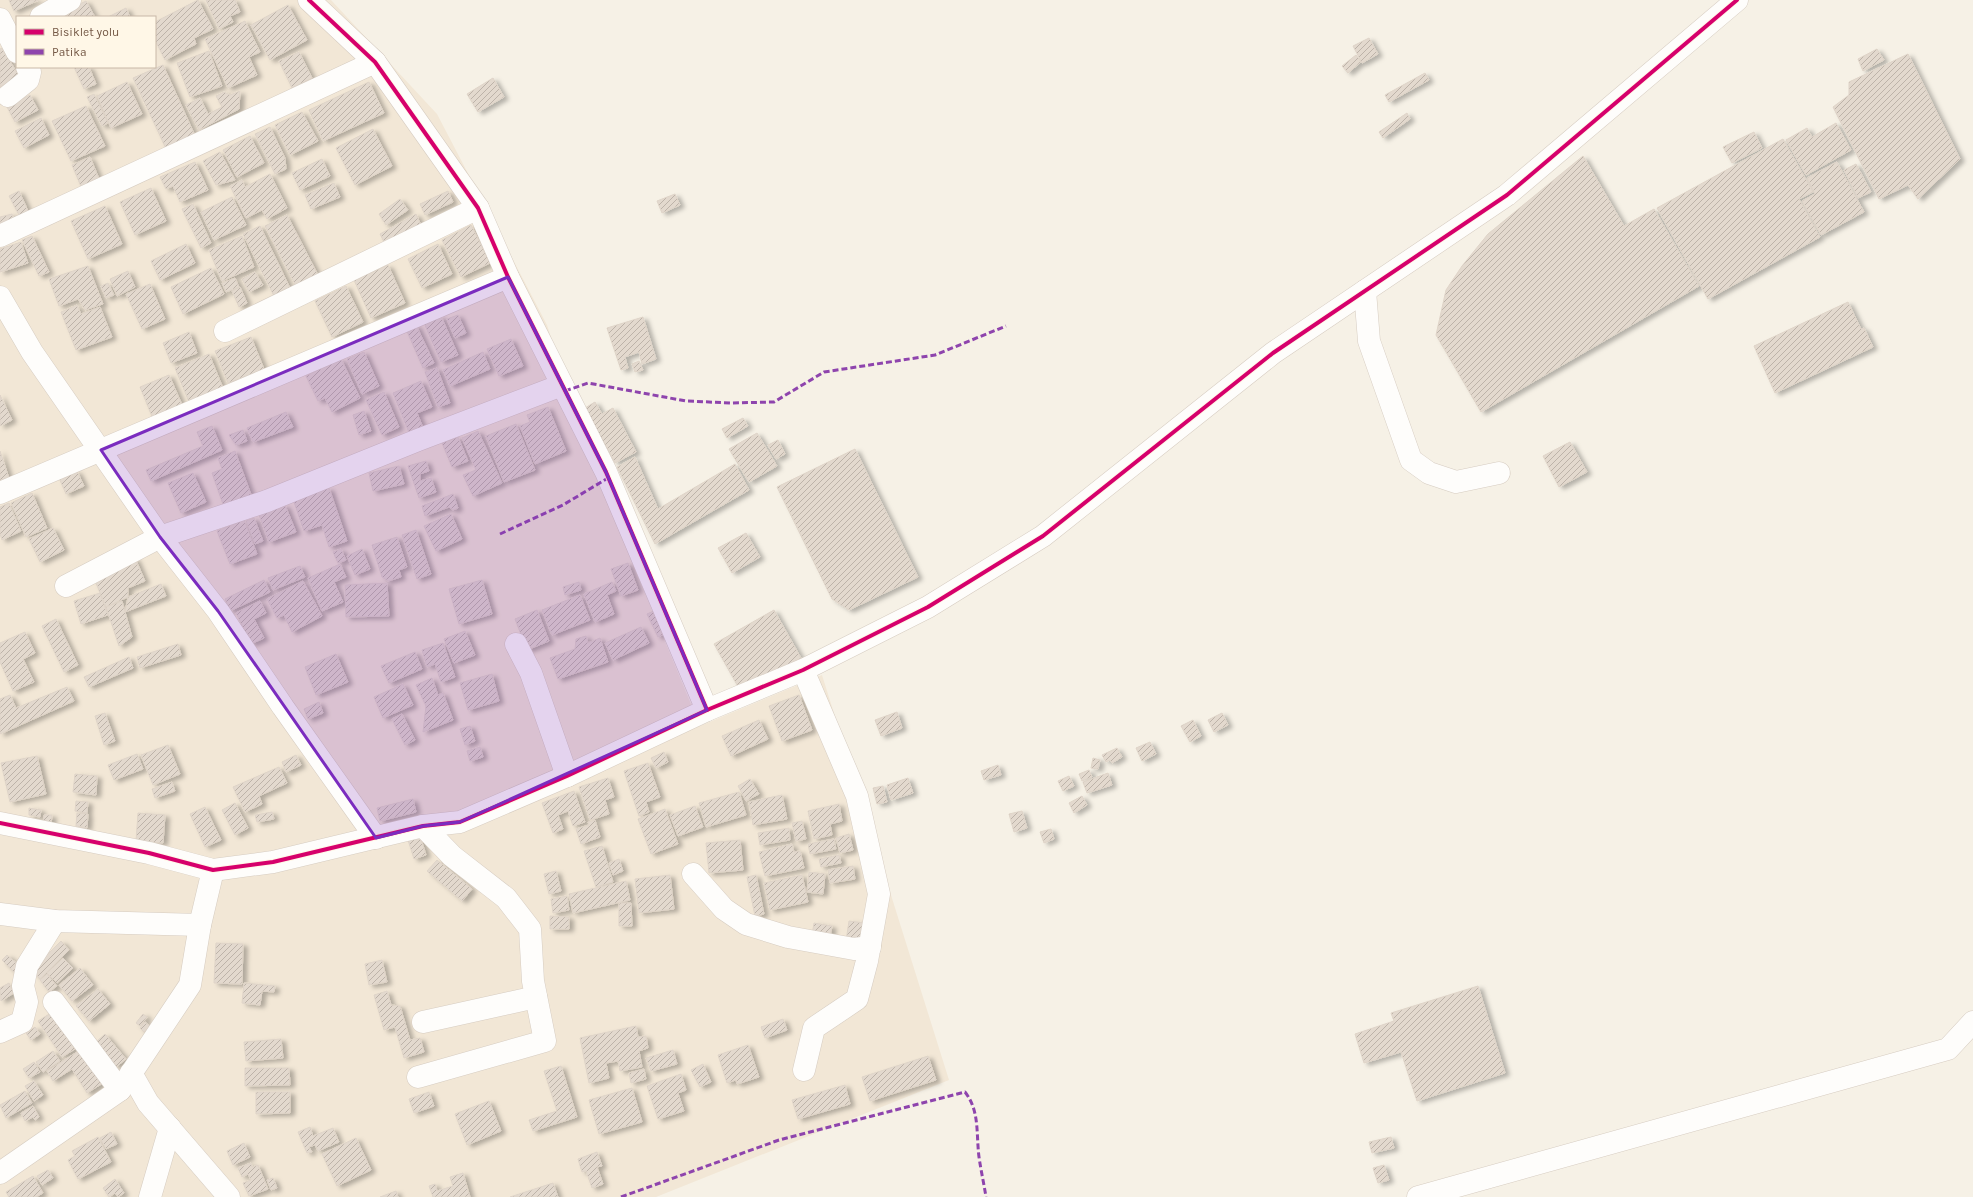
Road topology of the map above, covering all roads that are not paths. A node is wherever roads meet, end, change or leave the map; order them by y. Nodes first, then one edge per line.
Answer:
1 (70, 0) edge
2 (309, 0) edge
3 (1737, 0) edge
4 (43, 16) edge
5 (375, 62) junction
6 (28, 68) edge
7 (8, 96) dead end
8 (478, 208) junction
9 (0, 236) edge
10 (508, 277) junction
11 (1365, 291) junction
12 (0, 297) edge
13 (225, 331) dead end
14 (562, 385) junction
15 (101, 450) junction
16 (1499, 474) dead end
17 (0, 493) edge
18 (160, 537) junction
19 (66, 586) dead end
20 (516, 644) dead end
21 (804, 670) junction
22 (707, 710) junction
23 (567, 776) junction
24 (0, 823) edge
25 (423, 826) junction
26 (376, 838) junction
27 (214, 870) junction
28 (693, 874) dead end
29 (0, 914) edge
30 (55, 921) junction
31 (200, 924) junction
32 (870, 947) junction
33 (536, 997) junction
34 (54, 1002) dead end
35 (423, 1022) dead end
36 (1973, 1022) edge
37 (0, 1032) edge
38 (804, 1070) dead end
39 (418, 1077) dead end
40 (126, 1081) junction
41 (170, 1128) junction
42 (0, 1172) edge
43 (150, 1197) edge
44 (230, 1197) edge
45 (1418, 1197) edge

1 - 4 street
2 - 5 street
3 - 11 street
5 - 8 street
5 - 9 street
6 - 7 street
8 - 10 street
8 - 13 street
10 - 14 street
10 - 15 street
11 - 16 street
11 - 21 street
12 - 15 street
14 - 18 street
14 - 22 street
15 - 17 street
15 - 18 street
18 - 19 street
18 - 26 street
20 - 23 street
21 - 22 street
21 - 32 street
22 - 23 street
23 - 25 street
24 - 27 street
25 - 26 street
25 - 33 street
26 - 27 street
27 - 31 street
28 - 32 street
29 - 30 street
30 - 31 street
30 - 37 street
31 - 40 street
32 - 38 street
33 - 35 street
33 - 39 street
34 - 40 street
36 - 45 street
40 - 41 street
40 - 42 street
41 - 43 street
41 - 44 street

